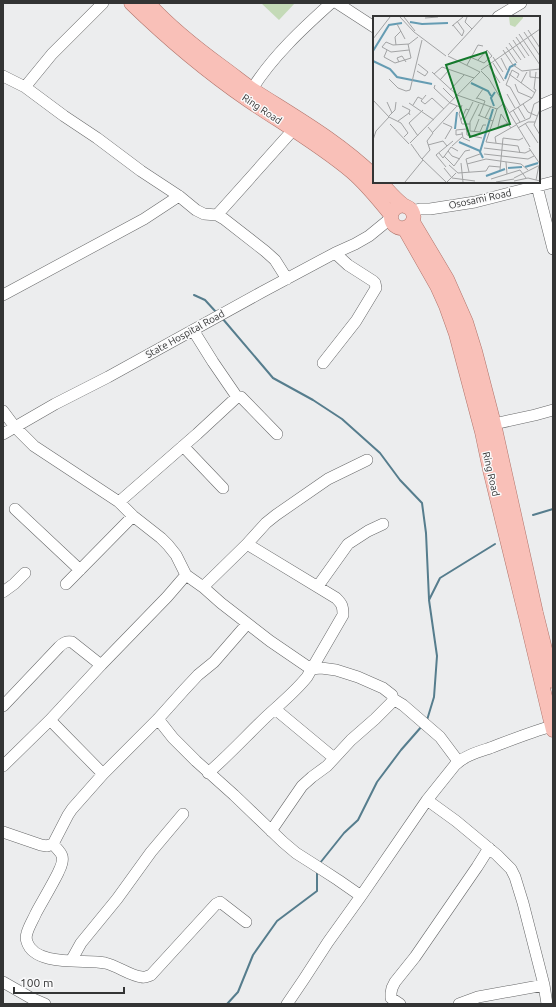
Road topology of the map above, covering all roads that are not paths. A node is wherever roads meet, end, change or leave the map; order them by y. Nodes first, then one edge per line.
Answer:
1 (103, 3) edge
2 (131, 3) edge
3 (148, 3) edge
4 (331, 3) edge
5 (337, 3) edge
6 (521, 3) edge
7 (500, 16) edge
8 (373, 26) edge
9 (4, 78) edge
10 (25, 87) junction
11 (252, 89) junction
12 (553, 100) edge
13 (540, 106) edge
14 (293, 130) junction
15 (373, 175) edge
16 (553, 182) edge
17 (381, 183) edge
18 (537, 186) junction
19 (179, 196) junction
20 (217, 215) junction
21 (403, 218) junction
22 (552, 244) edge
23 (335, 254) junction
24 (287, 279) junction
25 (3, 295) edge
26 (193, 330) junction
27 (323, 363) dead end
28 (237, 397) junction
29 (553, 410) edge
30 (3, 411) edge
31 (494, 424) junction
32 (15, 427) junction
33 (3, 434) edge
34 (277, 434) dead end
35 (183, 446) junction
36 (367, 460) dead end
37 (223, 488) dead end
38 (118, 502) junction
39 (15, 509) dead end
40 (133, 516) junction
41 (383, 524) dead end
42 (247, 544) junction
43 (80, 570) junction
44 (25, 572) dead end
45 (186, 575) junction
46 (66, 584) dead end
47 (318, 586) junction
48 (202, 587) junction
49 (3, 592) edge
50 (247, 624) junction
51 (101, 665) junction
52 (311, 669) junction
53 (553, 681) edge
54 (393, 699) junction
55 (3, 706) edge
56 (275, 709) junction
57 (158, 719) junction
58 (50, 720) junction
59 (552, 728) edge
60 (334, 758) junction
61 (458, 762) junction
62 (3, 766) edge
63 (208, 773) junction
64 (103, 774) junction
65 (427, 800) junction
66 (183, 814) dead end
67 (271, 831) junction
68 (4, 834) edge
69 (53, 844) junction
70 (489, 848) junction
71 (361, 896) junction
72 (246, 922) dead end
73 (71, 961) junction
74 (3, 982) edge
75 (544, 985) junction
76 (28, 1001) edge
77 (45, 1004) edge
78 (287, 1004) edge
79 (400, 1004) edge
80 (459, 1004) edge
81 (547, 1004) edge

1 - 10 street
2 - 14 main road, Ring Road
3 - 11 main road, Ring Road
4 - 11 street
5 - 8 street
6 - 7 street
9 - 10 street
10 - 19 street
11 - 15 main road, Ring Road
12 - 13 street
14 - 20 street
14 - 21 main road, Ring Road
16 - 18 street, Ososami Road
17 - 21 main road, Ring Road
18 - 21 street, Ososami Road
18 - 22 street
19 - 20 street
19 - 25 street
20 - 24 street
21 - 23 street, State Hospital Road
21 - 31 main road, Ring Road
21 - 59 main road, Ring Road
23 - 24 street, State Hospital Road
23 - 27 street
24 - 26 street, State Hospital Road
26 - 28 street
26 - 32 street, State Hospital Road
28 - 34 street
28 - 35 street
29 - 31 street
30 - 32 street
31 - 53 main road, Ring Road
32 - 33 street, State Hospital Road
32 - 38 street
35 - 37 street
35 - 38 street
36 - 42 street
38 - 40 street
39 - 43 street
40 - 43 street
40 - 45 street
41 - 47 street
42 - 47 street
42 - 48 street
43 - 46 street
44 - 49 street
45 - 48 street
45 - 51 street
47 - 52 street
48 - 50 street
50 - 52 street
50 - 57 street
51 - 55 street
51 - 58 street
52 - 54 street
52 - 56 street
54 - 60 street
54 - 61 street
56 - 60 street
56 - 63 street
57 - 63 street
57 - 64 street
58 - 62 street
58 - 64 street
59 - 61 street
60 - 67 street
61 - 65 street
63 - 67 street
64 - 69 street
65 - 70 street
65 - 71 street
66 - 73 street
67 - 71 street
68 - 69 street
69 - 73 street
70 - 75 street
70 - 79 street
71 - 78 street
72 - 73 street
74 - 76 street
75 - 80 street
75 - 81 street
76 - 77 street

